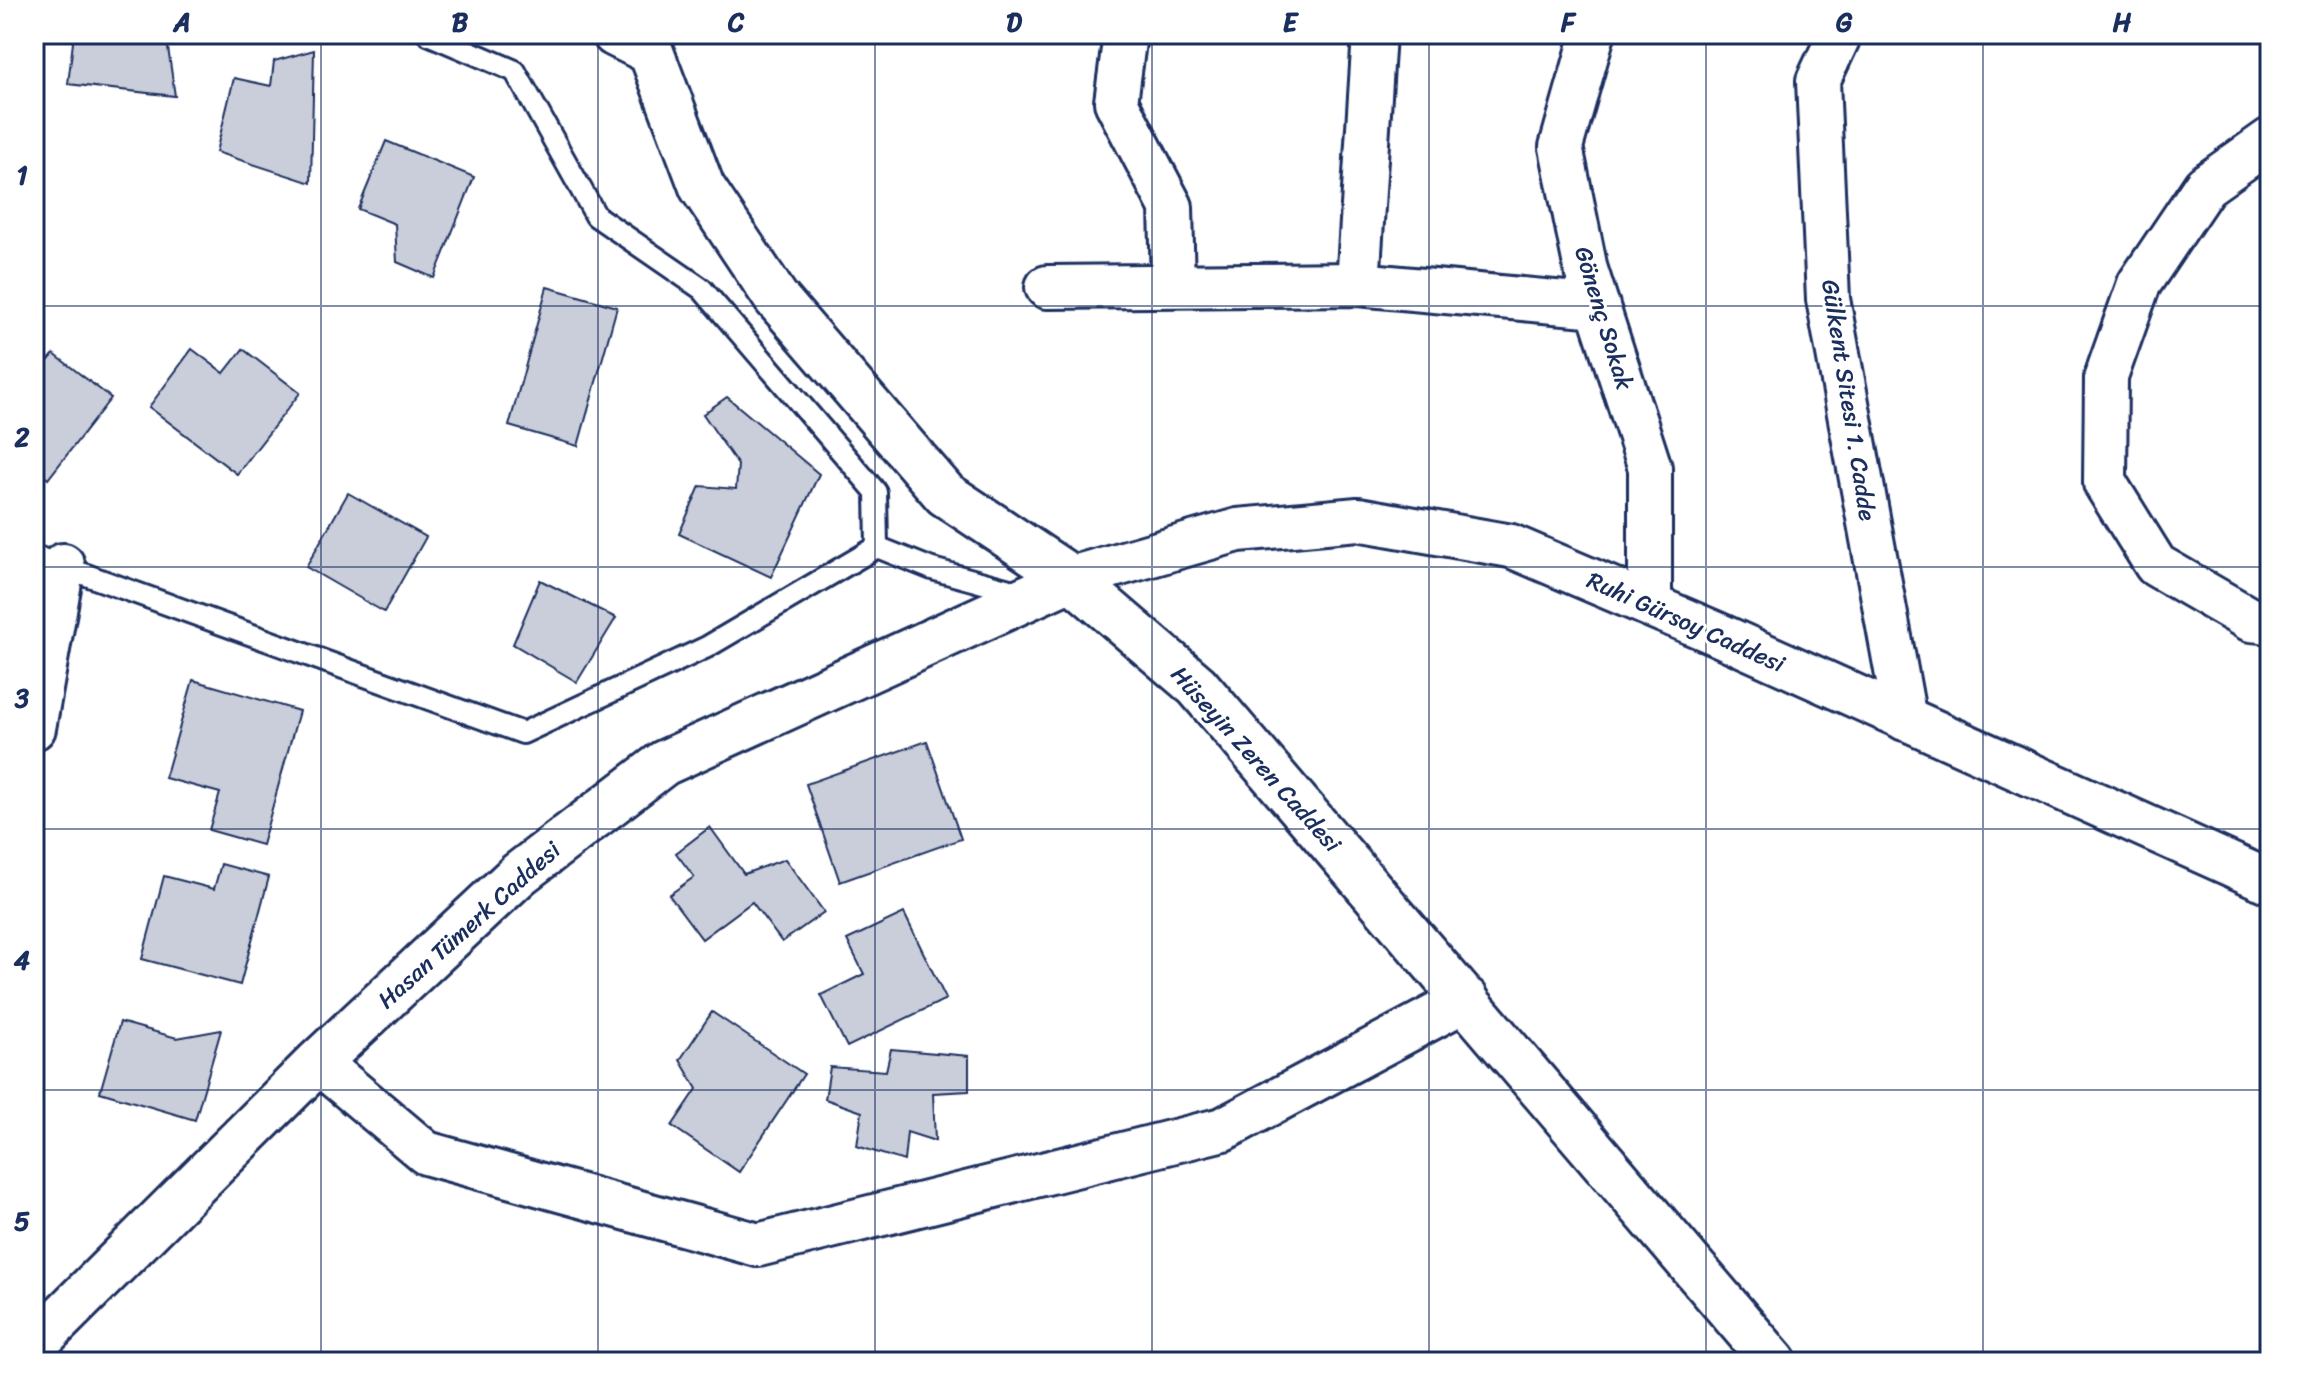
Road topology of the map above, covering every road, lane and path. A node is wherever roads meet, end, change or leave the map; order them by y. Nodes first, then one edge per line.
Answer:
1 (428, 34) edge
2 (615, 34) edge
3 (1125, 34) edge
4 (1374, 34) edge
5 (1593, 34) edge
6 (1840, 34) edge
7 (2270, 140) edge
8 (1358, 284) junction
9 (1173, 286) junction
10 (1047, 287) dead end
11 (1598, 306) junction
12 (877, 547) junction
13 (48, 560) edge
14 (1071, 578) junction
15 (1032, 596) junction
16 (1650, 605) junction
17 (2270, 622) edge
18 (1905, 719) junction
19 (34, 728) edge
20 (2270, 882) edge
21 (1467, 999) junction
22 (318, 1062) junction
23 (34, 1345) edge
24 (1774, 1362) edge

1 - 12 lane
2 - 14 street, Hüseyin Zeren Caddesi
3 - 9 street
4 - 8 street
5 - 11 street, Gönenç Sokak
6 - 18 street, Gülkent Sitesi 1. Cadde
7 - 17 street
8 - 9 street
8 - 11 street
9 - 10 street
11 - 16 street, Gönenç Sokak
12 - 13 lane
12 - 15 lane
13 - 19 street
14 - 15 street, Hasan Tümerk Caddesi
14 - 16 street, Ruhi Gürsoy Caddesi
14 - 21 street, Hüseyin Zeren Caddesi
15 - 22 street, Hasan Tümerk Caddesi
16 - 18 street, Ruhi Gürsoy Caddesi
18 - 20 street, Ruhi Gürsoy Caddesi
21 - 22 street
21 - 24 street, Hüseyin Zeren Caddesi
22 - 23 street, Hasan Tümerk Caddesi

